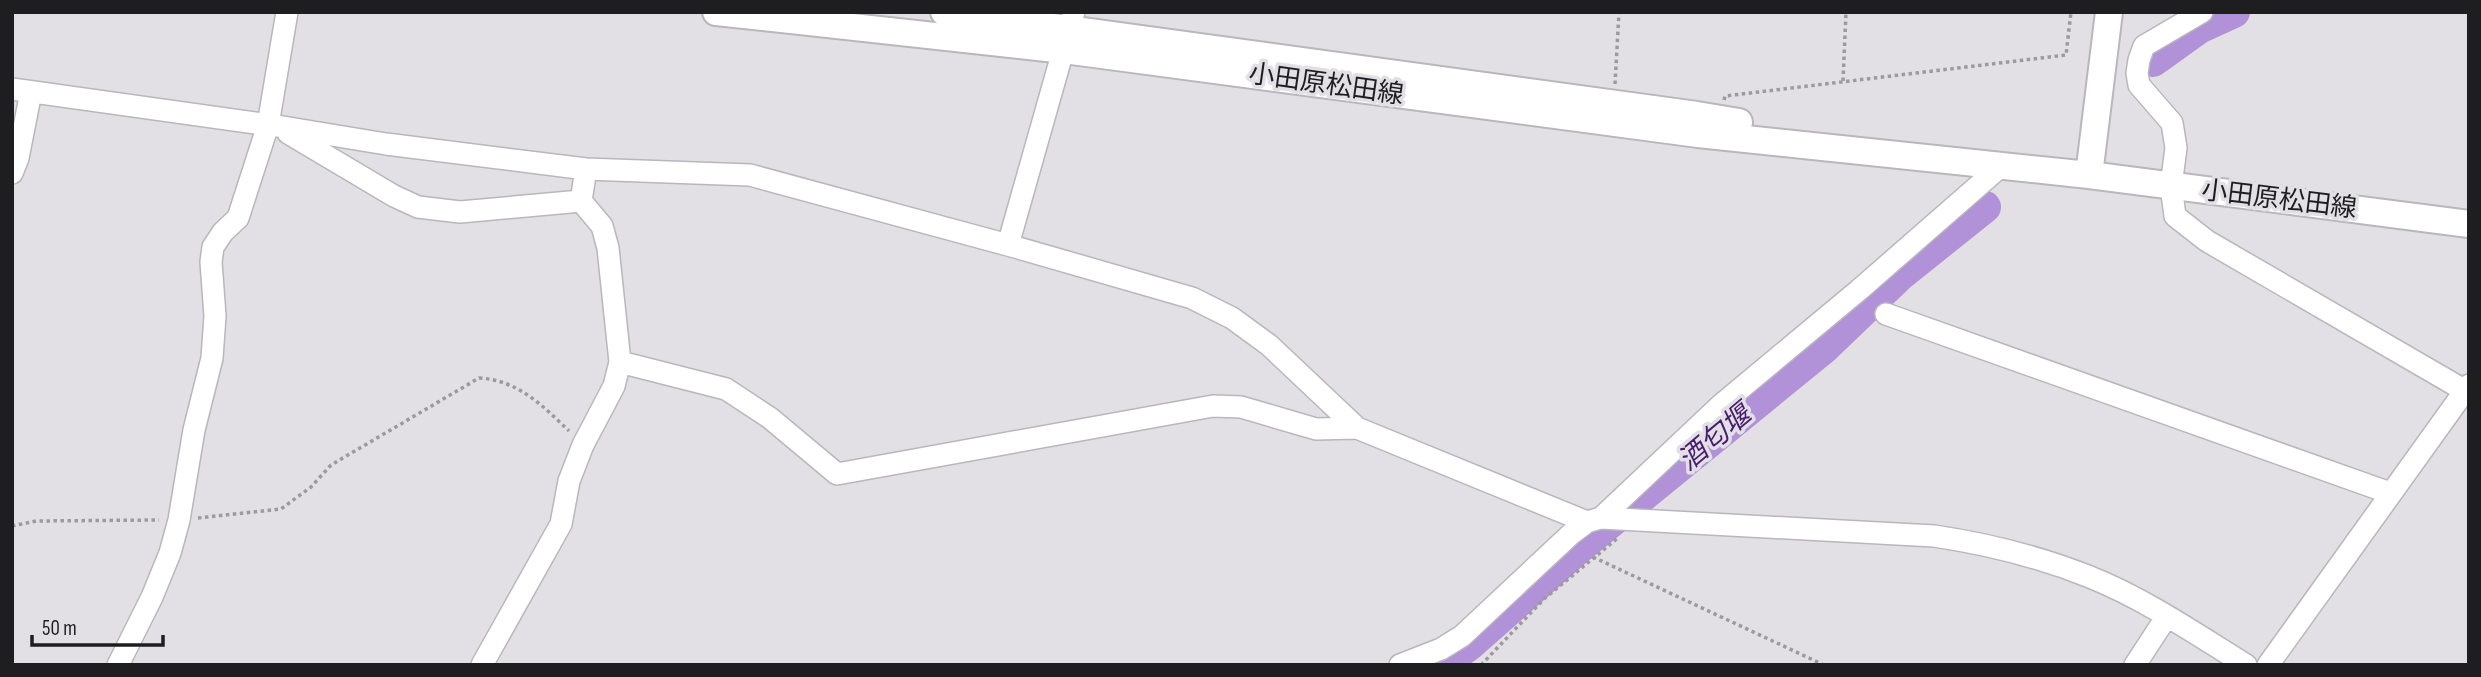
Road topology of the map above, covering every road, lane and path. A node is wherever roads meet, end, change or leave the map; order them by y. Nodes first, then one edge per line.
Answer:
1 (287, 12) edge
2 (716, 12) edge
3 (944, 12) edge
4 (1619, 12) edge
5 (1846, 12) edge
6 (2071, 12) edge
7 (2109, 12) edge
8 (2203, 12) edge
9 (1069, 31) edge
10 (1843, 81) junction
11 (22, 91) edge
12 (1614, 104) junction
13 (1718, 118) junction
14 (273, 126) junction
15 (1937, 160) junction
16 (2001, 166) junction
17 (586, 169) junction
18 (12, 173) edge
19 (2089, 175) junction
20 (2171, 186) junction
21 (581, 201) junction
22 (2469, 224) edge
23 (1008, 245) junction
24 (1886, 314) dead end
25 (620, 362) junction
26 (2467, 390) edge
27 (1357, 428) junction
28 (583, 445) junction
29 (2390, 493) junction
30 (179, 520) junction
31 (1594, 520) junction
32 (1644, 520) junction
33 (12, 526) edge
34 (1593, 557) junction
35 (2167, 616) junction
36 (118, 665) edge
37 (482, 665) edge
38 (1400, 665) edge
39 (1481, 665) edge
40 (1824, 665) edge
41 (2135, 665) edge
42 (2246, 665) edge
43 (2267, 665) edge

1 - 14 street
2 - 9 main road, 小田原松田線
3 - 9 main road, 小田原松田線
4 - 12 path
5 - 10 path
6 - 10 path
7 - 19 main road
8 - 20 street
9 - 12 main road, 小田原松田線
9 - 15 main road, 小田原松田線
9 - 23 street
10 - 13 path
11 - 14 street
11 - 18 street
12 - 13 main road, 小田原松田線
13 - 15 main road, 小田原松田線
14 - 17 street
14 - 21 street
14 - 30 street
15 - 16 main road, 小田原松田線
16 - 19 main road, 小田原松田線
16 - 31 street
17 - 21 street
17 - 23 street
19 - 20 main road, 小田原松田線
20 - 22 main road, 小田原松田線
20 - 26 street
21 - 25 street
23 - 27 street
24 - 29 street
25 - 27 street
25 - 28 street
26 - 29 street
27 - 31 street
28 - 30 path
28 - 37 street
29 - 43 street
30 - 33 path
30 - 36 street
31 - 32 street
31 - 38 street
32 - 34 path
32 - 35 street
34 - 39 path
34 - 40 path
35 - 41 street
35 - 42 street

